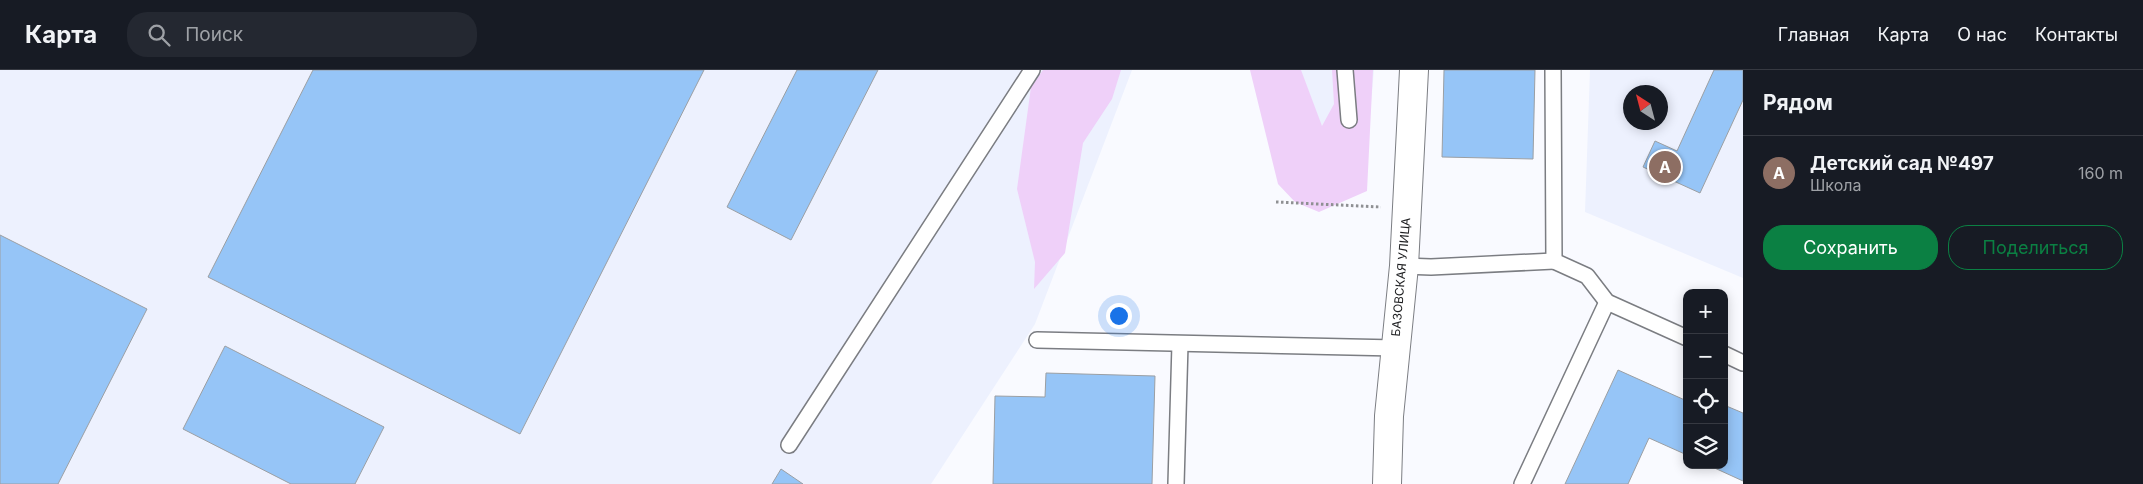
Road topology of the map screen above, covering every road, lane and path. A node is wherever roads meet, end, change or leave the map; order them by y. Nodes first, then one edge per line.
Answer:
1 (1032, 70) edge
2 (1345, 70) edge
3 (1414, 70) edge
4 (1553, 70) edge
5 (1349, 120) dead end
6 (1276, 202) dead end
7 (1388, 207) dead end
8 (1554, 261) junction
9 (1404, 266) junction
10 (1606, 302) junction
11 (1683, 336) edge
12 (1037, 340) dead end
13 (1180, 344) junction
14 (1396, 348) junction
15 (1728, 356) edge
16 (1743, 363) edge
17 (789, 445) dead end
18 (1176, 484) edge
19 (1387, 484) edge
20 (1522, 484) edge

1 - 17 lane
2 - 5 lane
3 - 9 street, БАЗОВСКАЯ УЛИЦА
4 - 8 lane
6 - 7 path
8 - 9 lane
8 - 10 lane
9 - 14 street, БАЗОВСКАЯ УЛИЦА
10 - 11 lane
10 - 20 lane
12 - 13 lane
13 - 14 lane
13 - 18 lane
14 - 19 street, БАЗОВСКАЯ УЛИЦА
15 - 16 lane

